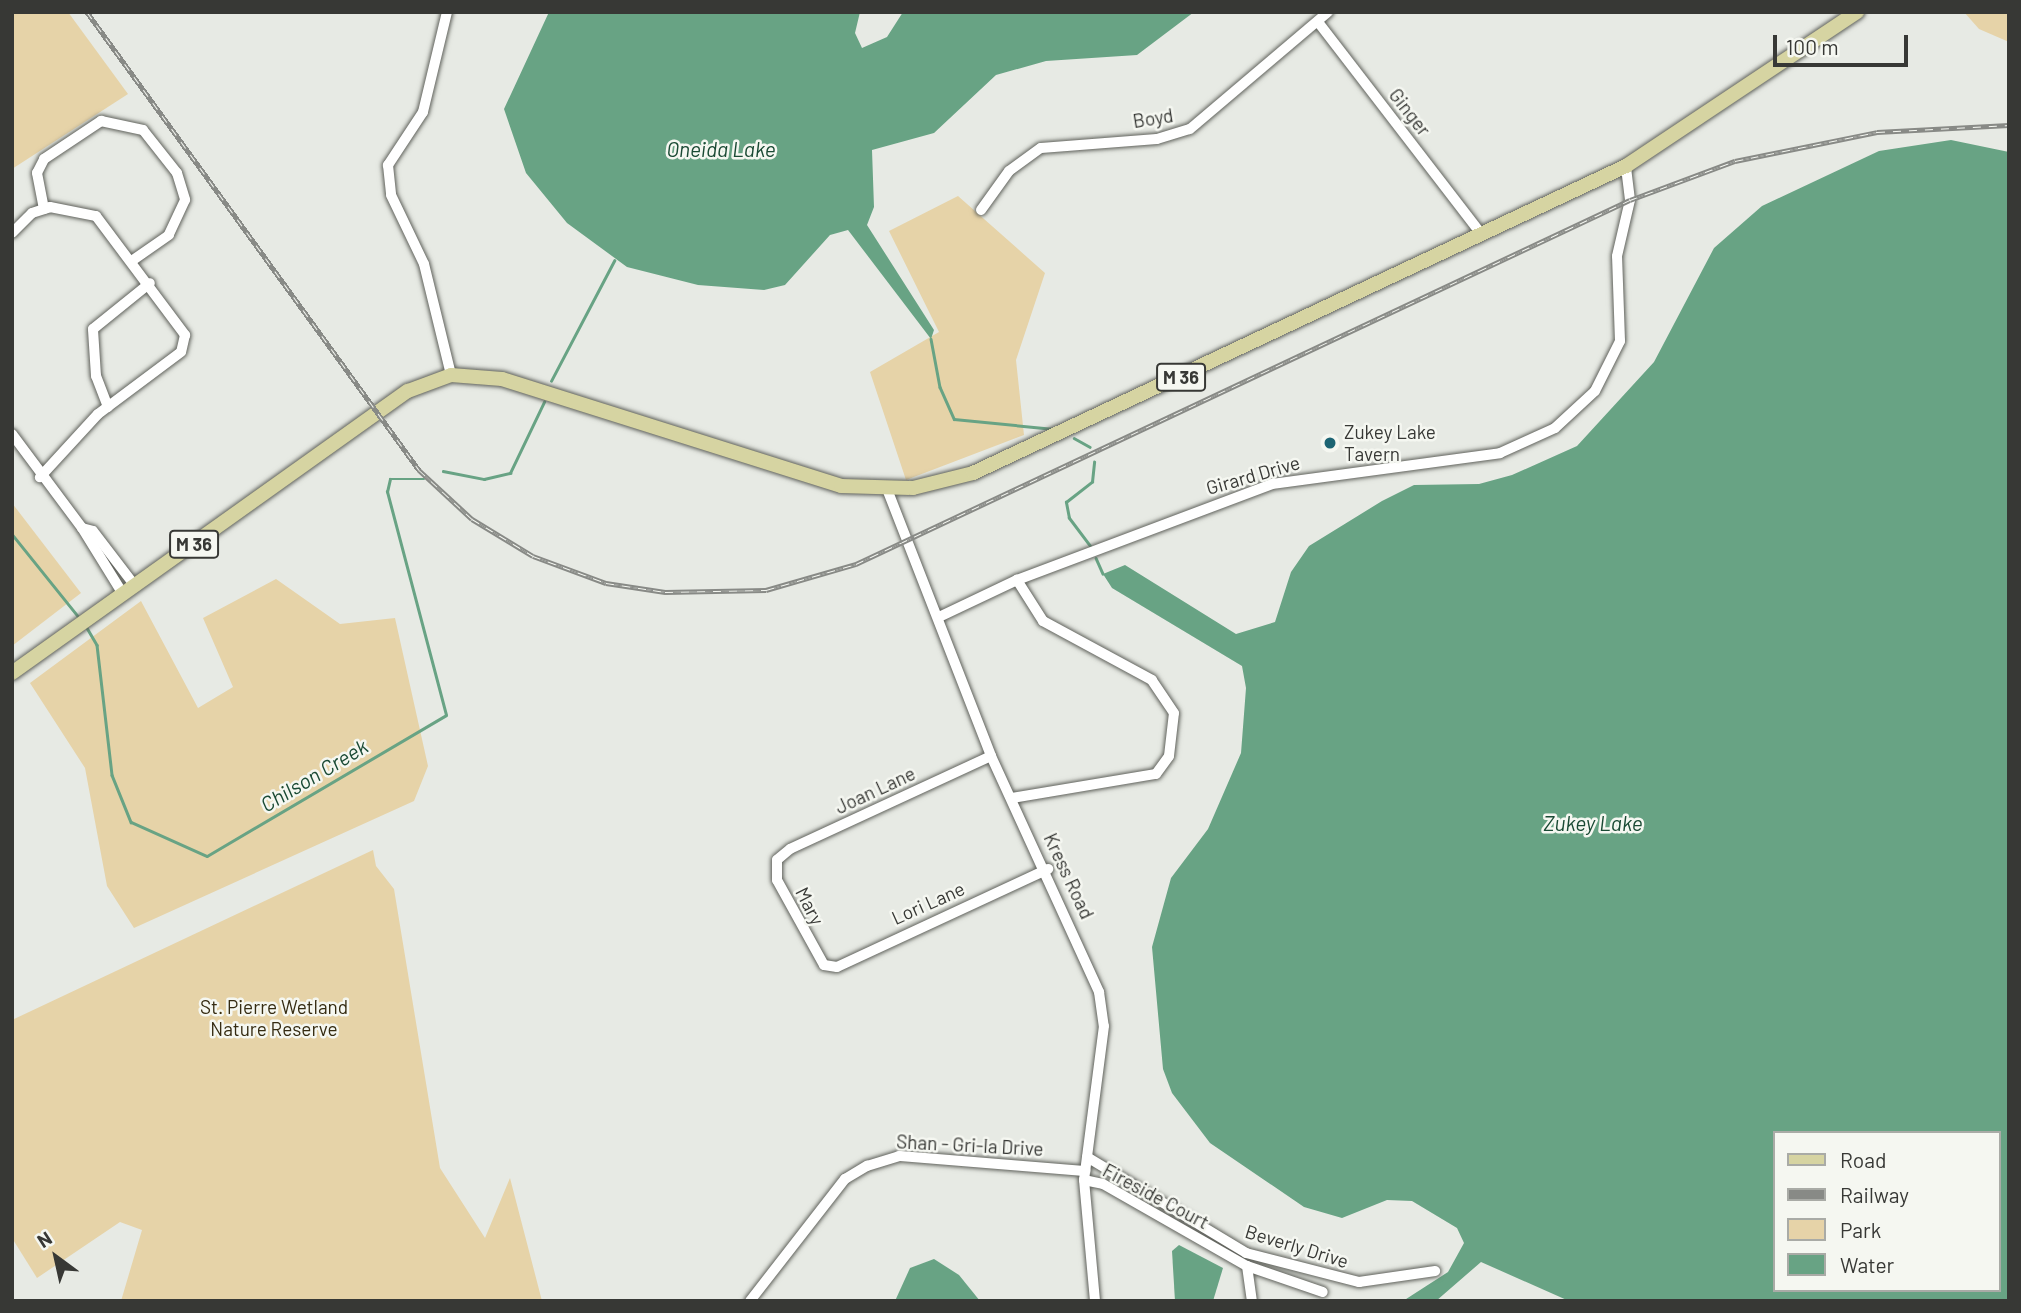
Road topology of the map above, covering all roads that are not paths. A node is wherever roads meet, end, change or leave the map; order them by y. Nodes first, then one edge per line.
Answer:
1 (447, 12) edge
2 (1328, 12) edge
3 (1857, 12) edge
4 (1318, 22) junction
5 (1626, 166) junction
6 (44, 209) junction
7 (981, 210) dead end
8 (12, 233) edge
9 (1482, 235) junction
10 (133, 260) junction
11 (150, 284) junction
12 (451, 375) junction
13 (108, 407) junction
14 (12, 434) edge
15 (40, 477) junction
16 (887, 489) junction
17 (1017, 580) junction
18 (129, 590) junction
19 (939, 617) junction
20 (12, 673) edge
21 (991, 756) junction
22 (1012, 798) junction
23 (777, 860) joint
24 (1048, 869) junction
25 (824, 965) joint
26 (1087, 1157) junction
27 (1085, 1175) junction
28 (1247, 1266) junction
29 (1435, 1271) dead end
30 (1323, 1292) dead end
31 (750, 1301) edge
32 (1095, 1301) edge
33 (1252, 1301) edge

1 - 12 street
2 - 4 street
3 - 5 main road, M 36
4 - 7 street, Boyd
4 - 9 street, Ginger
5 - 9 main road, M 36
5 - 17 street, Girard Drive
6 - 8 street
6 - 10 street
6 - 10 street
9 - 16 main road, M 36
10 - 11 street
11 - 13 street
11 - 13 street
12 - 16 main road, M 36
12 - 18 main road, M 36
13 - 15 street
14 - 15 street
15 - 18 street
16 - 19 street, Kress Road
17 - 19 street, Girard Drive
17 - 22 street
18 - 20 main road, M 36
19 - 21 street, Kress Road
21 - 22 street, Kress Road
21 - 23 street, Joan Lane
22 - 24 street, Kress Road
23 - 25 street, Mary
24 - 25 street, Lori Lane
24 - 26 street, Kress Road
26 - 27 street, Kress Road
26 - 29 street, Beverly Drive
27 - 28 street, Fireside Court
27 - 31 street, Shan - Gri-la Drive
27 - 32 street, Kress Road
28 - 30 street, Fireside Court
28 - 33 street

